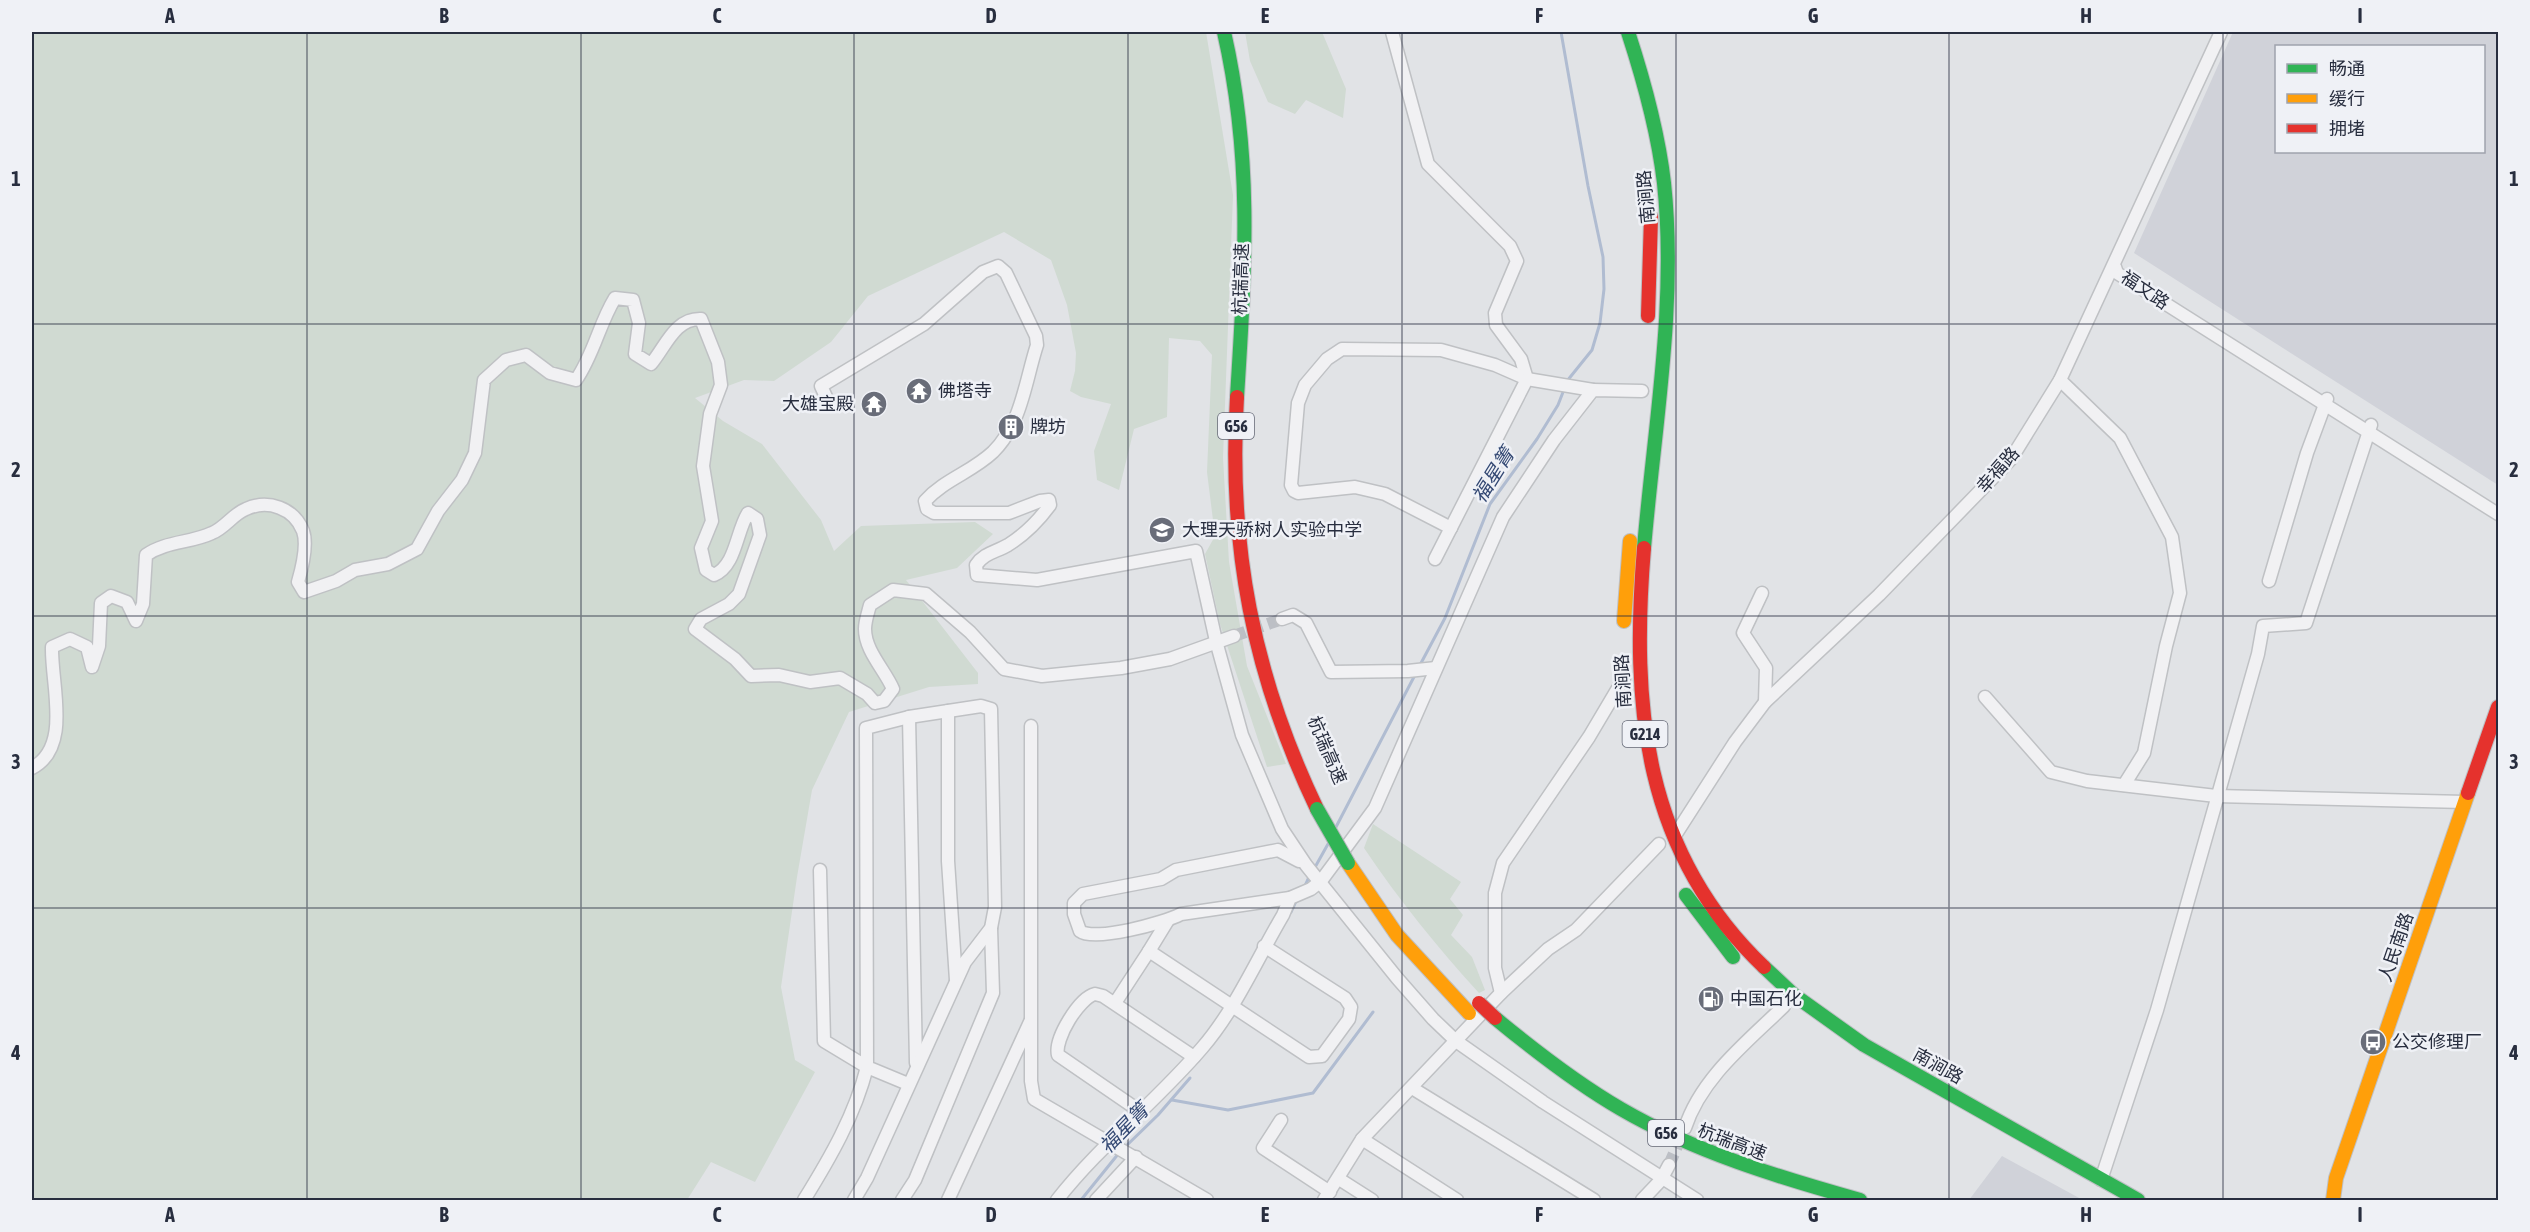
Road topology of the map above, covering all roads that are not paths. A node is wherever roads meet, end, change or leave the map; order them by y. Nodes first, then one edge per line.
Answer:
1 (1224, 32) edge
2 (1392, 32) edge
3 (1628, 32) edge
4 (2221, 32) edge
5 (1650, 207) dead end
6 (2115, 267) junction
7 (1647, 332) dead end
8 (1527, 379) junction
9 (2060, 380) junction
10 (1593, 390) junction
11 (1642, 391) joint
12 (1658, 393) junction
13 (827, 399) dead end
14 (2326, 402) junction
15 (2370, 429) junction
16 (1250, 458) dead end
17 (2499, 504) edge
18 (2499, 514) edge
19 (1451, 528) junction
20 (1631, 530) dead end
21 (1435, 559) dead end
22 (2269, 581) dead end
23 (1762, 593) dead end
24 (1282, 619) tunnel mouth
25 (1624, 635) dead end
26 (1234, 636) tunnel mouth
27 (1216, 641) junction
28 (1623, 663) dead end
29 (1431, 669) junction
30 (1624, 678) junction
31 (1985, 697) dead end
32 (1625, 699) dead end
33 (1765, 702) junction
34 (2499, 707) edge
35 (948, 711) junction
36 (909, 717) junction
37 (1031, 726) dead end
38 (32, 768) edge
39 (2124, 785) junction
40 (2216, 796) junction
41 (2465, 802) junction
42 (1652, 827) dead end
43 (1674, 839) junction
44 (1659, 843) junction
45 (1667, 860) dead end
46 (1306, 865) junction
47 (820, 870) dead end
48 (1319, 879) junction
49 (1679, 884) dead end
50 (1290, 898) junction
51 (1395, 907) dead end
52 (1168, 920) junction
53 (991, 928) junction
54 (1417, 935) dead end
55 (1264, 946) junction
56 (1149, 951) junction
57 (1740, 964) dead end
58 (956, 981) junction
59 (1501, 993) junction
60 (1115, 1003) junction
61 (1231, 1005) junction
62 (1784, 1006) dead end
63 (1031, 1018) junction
64 (1485, 1028) dead end
65 (1456, 1041) junction
66 (1194, 1057) junction
67 (867, 1067) junction
68 (916, 1068) junction
69 (908, 1083) junction
70 (1412, 1089) junction
71 (1141, 1112) junction
72 (1281, 1120) dead end
73 (1685, 1128) tunnel mouth
74 (1362, 1139) junction
75 (1112, 1145) junction
76 (1665, 1150) dead end
77 (1133, 1155) junction
78 (1685, 1159) dead end
79 (1669, 1165) tunnel mouth
80 (1339, 1179) junction
81 (1661, 1180) junction
82 (2101, 1180) junction
83 (1327, 1196) edge
84 (804, 1200) edge
85 (854, 1200) edge
86 (902, 1200) edge
87 (948, 1200) edge
88 (1057, 1200) edge
89 (1095, 1200) edge
90 (1207, 1200) edge
91 (1372, 1200) edge
92 (1457, 1200) edge
93 (1594, 1200) edge
94 (1642, 1200) edge
95 (1697, 1200) edge
96 (1860, 1200) edge
97 (2138, 1200) edge
98 (2333, 1200) edge

1 - 64 main road, 杭瑞高速 / G56, bridge
2 - 8 street
3 - 12 main road, 南涧路 / G214
4 - 6 street, 幸福路
5 - 7 main road, 南涧路
6 - 9 street, 幸福路
6 - 14 street, 福文路
8 - 10 street
8 - 19 street
8 - 19 street
9 - 33 street, 幸福路
9 - 39 street
10 - 11 street
10 - 29 street
11 - 12 main road
12 - 43 main road, 南涧路 / G214
13 - 27 street
14 - 15 street, 福文路
14 - 22 street
15 - 17 street, 福文路
15 - 18 street, 福文路
15 - 40 street
16 - 51 main road, 杭瑞高速 / G56
19 - 21 street
20 - 25 main road, 南涧路
23 - 33 street
24 - 29 street
26 - 27 street
27 - 38 street
27 - 46 street
28 - 30 main road, 南涧路 / G214
29 - 48 street
30 - 32 main road, 南涧路 / G214
30 - 59 street
31 - 39 street
33 - 43 street, 幸福路
34 - 41 main road, 人民南路
35 - 36 street
35 - 53 street
35 - 58 street
36 - 67 street
36 - 68 street
37 - 63 street
39 - 40 street
40 - 41 street
40 - 82 street
41 - 98 main road, 人民南路
42 - 44 main road
43 - 82 main road, 南涧路 / G214
44 - 45 main road
44 - 59 street
46 - 48 street
46 - 52 street
47 - 67 street
48 - 50 street
48 - 65 street
49 - 57 main road
50 - 52 street
50 - 55 street
52 - 56 street
53 - 58 street
53 - 86 street
54 - 96 main road, 杭瑞高速 / G56, bridge
55 - 61 street
55 - 61 street
56 - 60 street
56 - 61 street
58 - 68 street
59 - 65 street
60 - 66 street
60 - 71 street
61 - 66 street
62 - 73 street
63 - 75 street
63 - 87 street
65 - 70 street
65 - 81 street
66 - 71 street
67 - 69 street
67 - 84 street
68 - 69 street
69 - 85 street
70 - 74 street
70 - 93 street
71 - 75 street
72 - 83 street
74 - 80 street
74 - 92 street
75 - 77 street
75 - 88 street
76 - 78 main road, 杭瑞高速 / G56
77 - 89 street
77 - 90 street
79 - 81 street
80 - 83 street
80 - 91 street
81 - 94 street
81 - 95 street
82 - 97 main road, 南涧路 / G214

